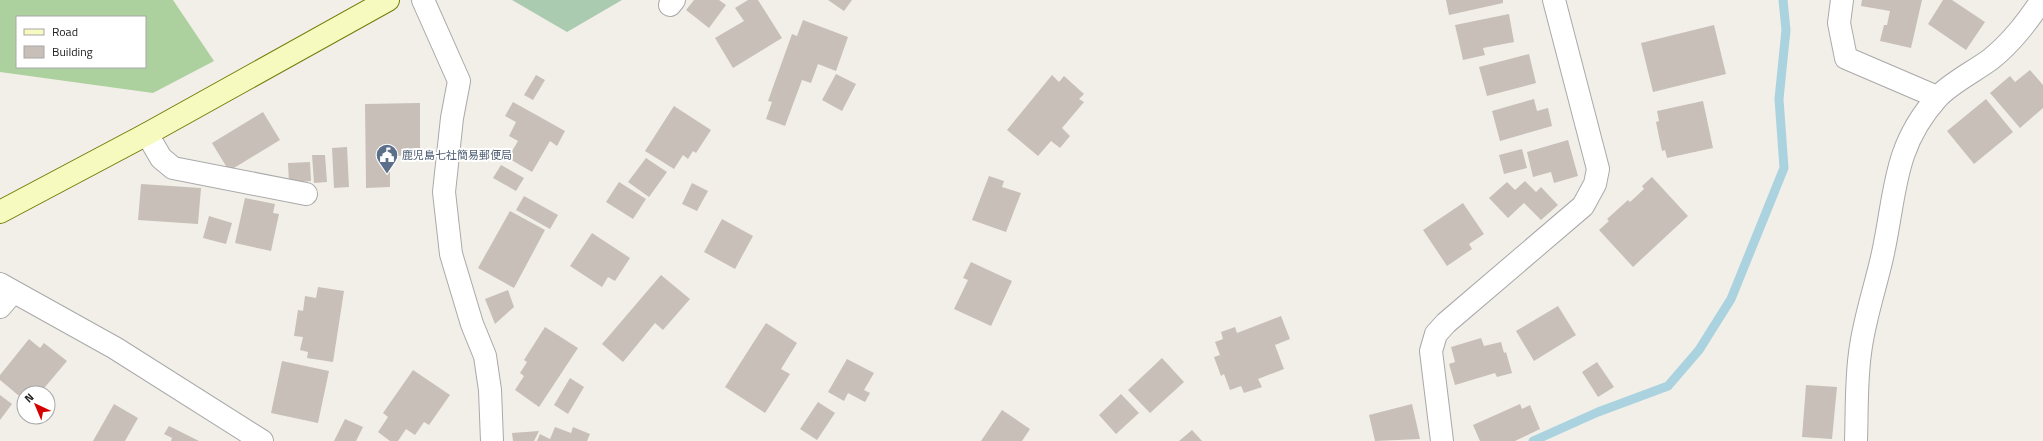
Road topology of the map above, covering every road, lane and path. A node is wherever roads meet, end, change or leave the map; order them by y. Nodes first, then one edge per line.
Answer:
1 (388, 0) edge
2 (423, 0) edge
3 (1554, 0) edge
4 (1842, 0) edge
5 (2042, 0) edge
6 (1937, 97) junction
7 (147, 134) junction
8 (306, 194) dead end
9 (0, 212) edge
10 (4, 294) edge
11 (262, 441) edge
12 (492, 441) edge
13 (1442, 441) edge
14 (1856, 441) edge

1 - 7 street
2 - 12 street
3 - 13 street
4 - 6 street
5 - 6 street
6 - 14 street
7 - 8 street
7 - 9 street
10 - 11 street

